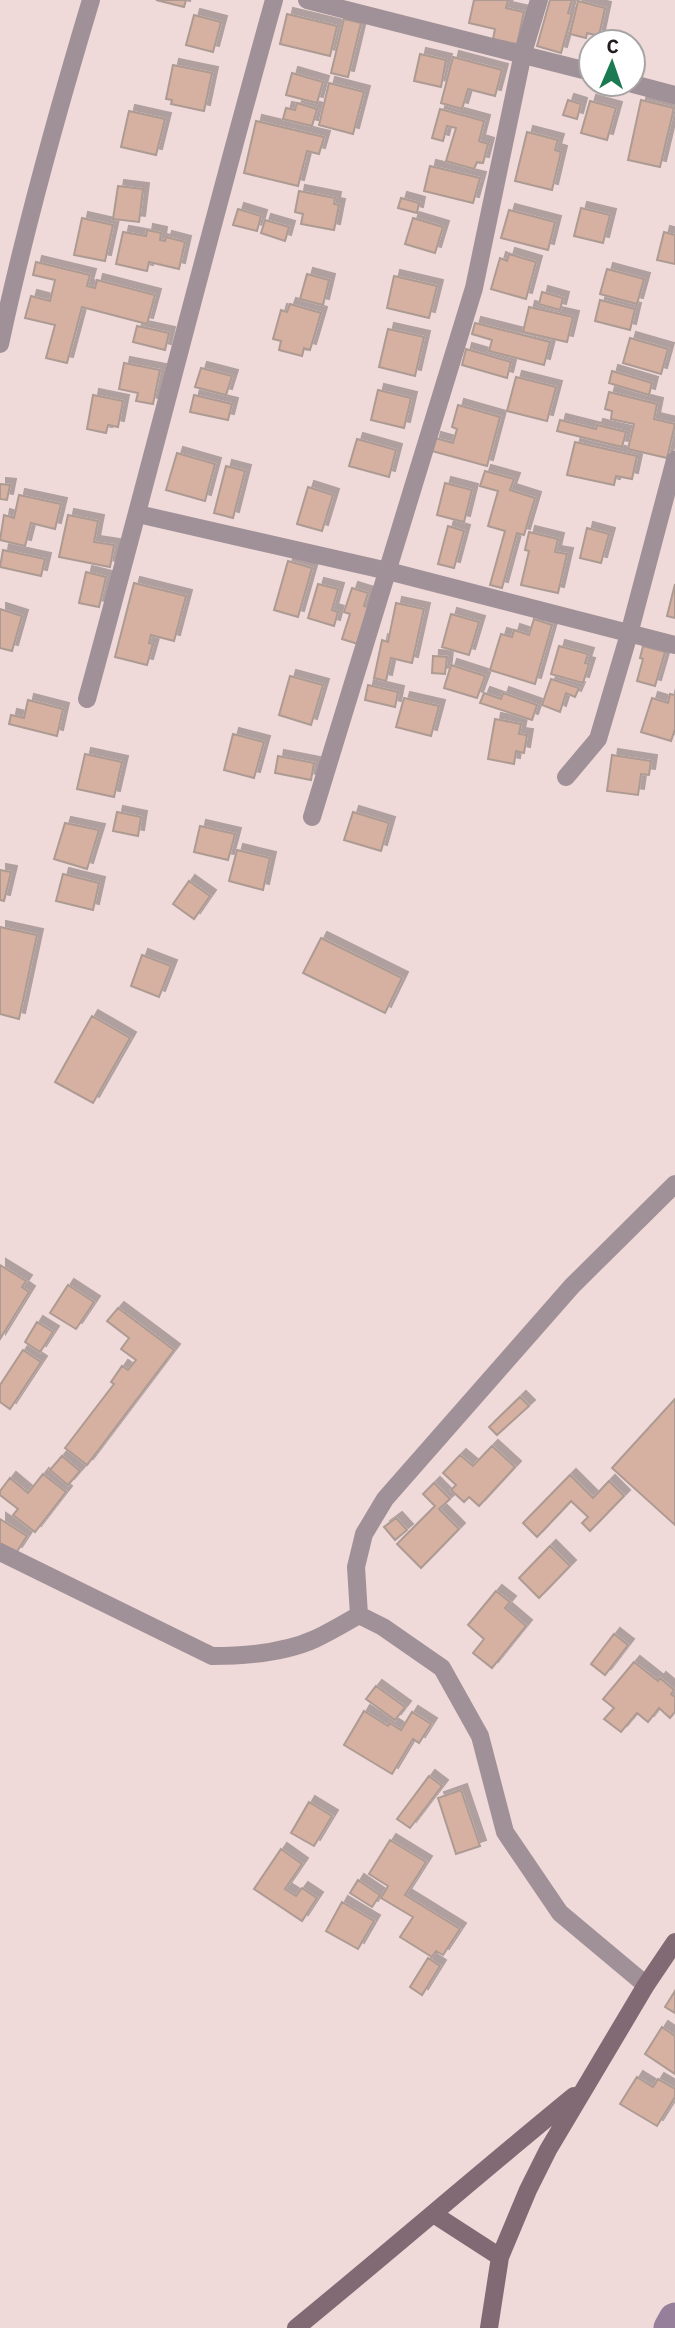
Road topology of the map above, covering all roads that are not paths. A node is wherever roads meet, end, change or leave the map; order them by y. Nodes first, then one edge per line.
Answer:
1 (91, 0) edge
2 (274, 0) edge
3 (307, 0) edge
4 (539, 0) edge
5 (523, 54) junction
6 (577, 68) edge
7 (647, 88) edge
8 (675, 95) edge
9 (0, 344) edge
10 (675, 460) edge
11 (138, 514) junction
12 (388, 571) junction
13 (629, 634) junction
14 (675, 645) edge
15 (87, 699) dead end
16 (566, 777) dead end
17 (312, 817) dead end
18 (675, 1184) edge
19 (0, 1552) edge
20 (359, 1615) junction
21 (675, 1942) edge
22 (646, 1985) junction
23 (585, 2087) junction
24 (435, 2215) junction
25 (500, 2258) junction
26 (296, 2328) edge
27 (489, 2328) edge

1 - 9 street
2 - 11 street
3 - 5 street
4 - 5 street
5 - 6 street
5 - 12 street
7 - 8 street
10 - 13 street
11 - 12 street
11 - 15 street
12 - 13 street
12 - 17 street
13 - 14 street
13 - 16 street
18 - 20 street
19 - 20 street
20 - 22 street
21 - 22 street
22 - 23 street
23 - 24 street
23 - 25 street
24 - 25 street
24 - 26 street
25 - 27 street

